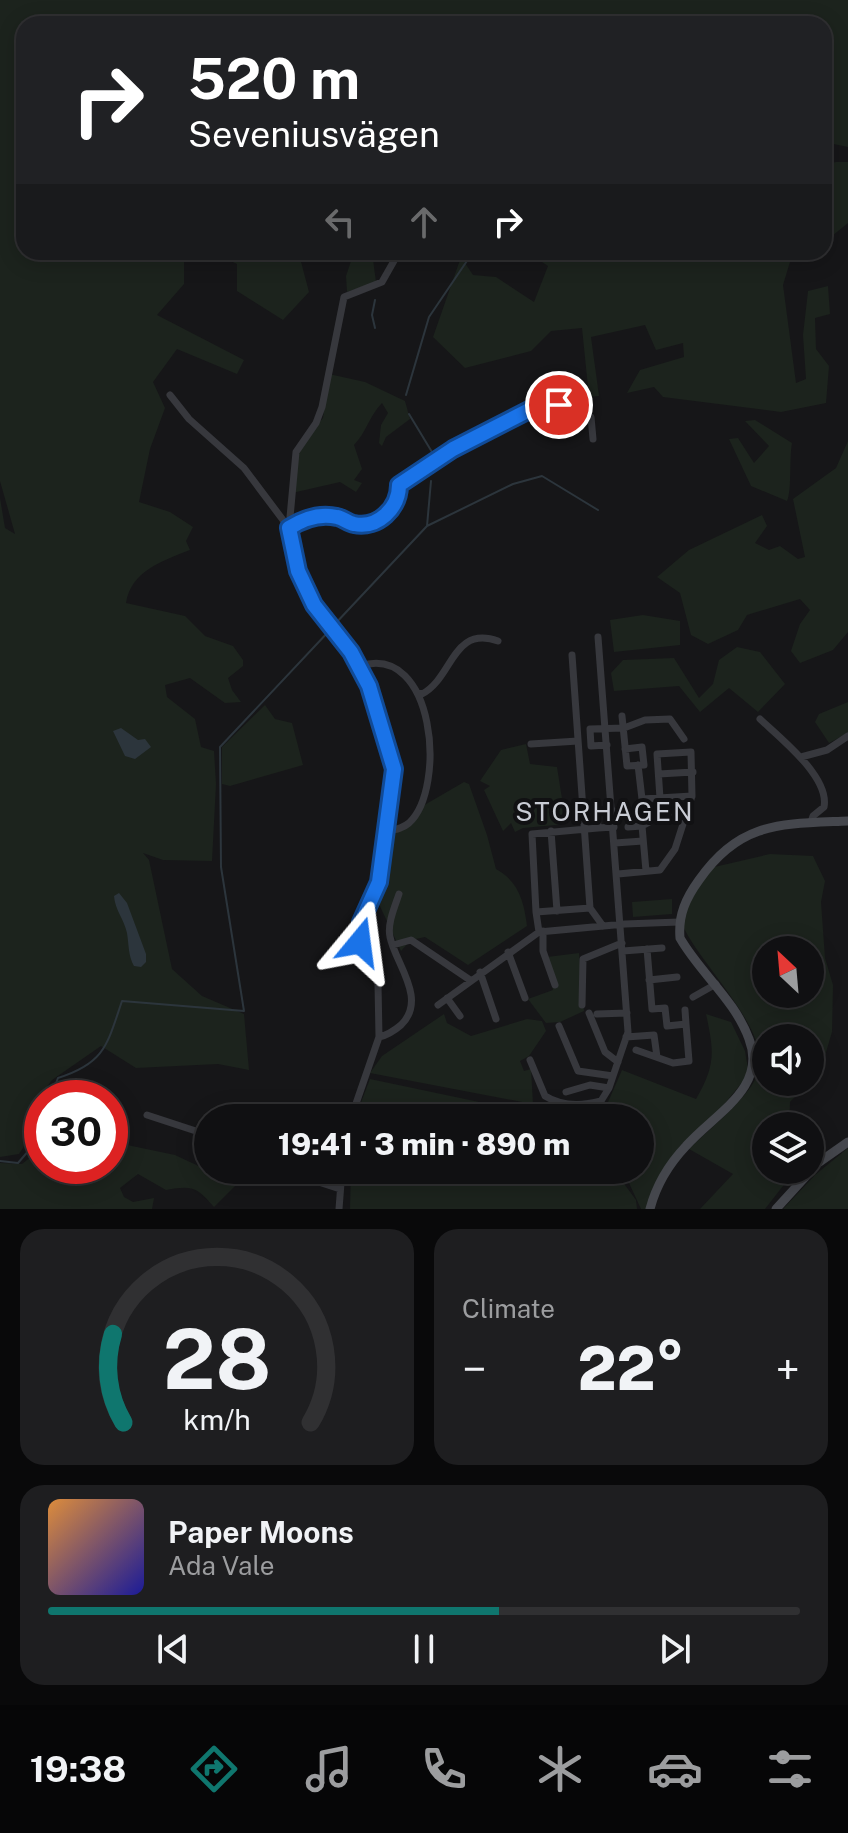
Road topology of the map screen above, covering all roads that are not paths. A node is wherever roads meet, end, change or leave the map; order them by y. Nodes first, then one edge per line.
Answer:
1 (394, 260) edge
2 (170, 395) dead end
3 (593, 439) dead end
4 (289, 528) junction
5 (598, 637) dead end
6 (498, 641) dead end
7 (572, 655) dead end
8 (360, 666) junction
9 (417, 692) junction
10 (622, 716) dead end
11 (760, 719) dead end
12 (606, 728) junction
13 (624, 728) junction
14 (590, 729) junction
15 (577, 730) junction
16 (848, 736) edge
17 (684, 739) dead end
18 (531, 744) dead end
19 (578, 744) junction
20 (607, 745) junction
21 (592, 746) junction
22 (625, 749) junction
23 (801, 757) junction
24 (658, 764) junction
25 (641, 765) junction
26 (693, 772) junction
27 (659, 774) junction
28 (692, 796) junction
29 (660, 798) junction
30 (612, 810) junction
31 (686, 815) junction
32 (848, 821) edge
33 (811, 822) junction
34 (642, 826) junction
35 (614, 827) junction
36 (628, 827) dead end
37 (598, 828) junction
38 (584, 829) junction
39 (551, 831) junction
40 (385, 832) junction
41 (643, 841) junction
42 (615, 843) junction
43 (646, 871) junction
44 (618, 874) junction
45 (399, 894) dead end
46 (590, 908) junction
47 (557, 911) junction
48 (536, 912) junction
49 (679, 922) junction
50 (622, 924) junction
51 (603, 926) junction
52 (541, 932) junction
53 (393, 945) junction
54 (623, 947) junction
55 (662, 948) dead end
56 (647, 949) junction
57 (508, 952) junction
58 (480, 972) junction
59 (677, 977) dead end
60 (470, 980) junction
61 (649, 980) junction
62 (716, 984) junction
63 (555, 985) dead end
64 (693, 997) dead end
65 (447, 998) junction
66 (525, 998) dead end
67 (438, 1005) dead end
68 (582, 1005) dead end
69 (685, 1010) dead end
70 (627, 1013) junction
71 (460, 1016) dead end
72 (496, 1019) dead end
73 (667, 1024) junction
74 (686, 1024) junction
75 (559, 1026) dead end
76 (654, 1035) junction
77 (379, 1037) junction
78 (626, 1037) junction
79 (636, 1050) dead end
80 (657, 1057) junction
81 (530, 1060) dead end
82 (618, 1062) junction
83 (613, 1076) junction
84 (609, 1088) junction
85 (566, 1092) dead end
86 (356, 1104) edge
87 (147, 1115) dead end
88 (194, 1130) edge
89 (848, 1142) edge
90 (325, 1184) edge
91 (341, 1184) edge
92 (340, 1189) junction
93 (339, 1209) edge
94 (650, 1209) edge
95 (776, 1209) edge

1 - 4 street
2 - 4 street
3 - 4 street
4 - 8 street
5 - 12 street
6 - 9 street
7 - 15 street
8 - 9 street
8 - 40 street
9 - 40 street
10 - 13 street
11 - 23 street
12 - 13 street
12 - 14 street
12 - 20 street
13 - 17 street
13 - 22 street
14 - 15 street
14 - 21 street
15 - 19 street
16 - 23 street
18 - 19 street
19 - 21 street
19 - 38 street
20 - 21 street
20 - 30 street
22 - 25 street
22 - 25 street
23 - 33 street
24 - 25 street
24 - 26 street
24 - 27 street
25 - 29 street
26 - 27 street
26 - 28 street
27 - 29 street
28 - 29 street
28 - 31 street
30 - 35 street
30 - 37 street
31 - 34 street
31 - 43 street
32 - 33 street
33 - 49 street
34 - 36 street
34 - 41 street
35 - 37 street
35 - 42 street
37 - 38 street
38 - 39 street
38 - 46 street
39 - 47 street
39 - 48 street
40 - 77 street
41 - 42 street
41 - 43 street
42 - 44 street
43 - 44 street
44 - 50 street
45 - 53 street
46 - 47 street
46 - 51 street
47 - 48 street
48 - 52 street
49 - 50 street
49 - 62 street
50 - 51 street
50 - 54 street
51 - 52 street
52 - 57 street
52 - 63 street
53 - 60 street
53 - 77 street
54 - 56 street
54 - 68 street
54 - 70 street
55 - 56 street
56 - 61 street
57 - 58 street
57 - 66 street
58 - 60 street
58 - 72 street
59 - 61 street
60 - 65 street
61 - 73 street
62 - 64 street
62 - 94 street
65 - 67 street
65 - 71 street
69 - 74 street
70 - 78 street
70 - 82 street
73 - 74 street
73 - 76 street
74 - 80 street
75 - 83 street
76 - 78 street
76 - 80 street
77 - 86 street
78 - 82 street
79 - 80 street
81 - 84 street
82 - 83 street
83 - 84 street
84 - 85 street
87 - 88 street
89 - 95 street
90 - 92 street
91 - 92 street
92 - 93 street

